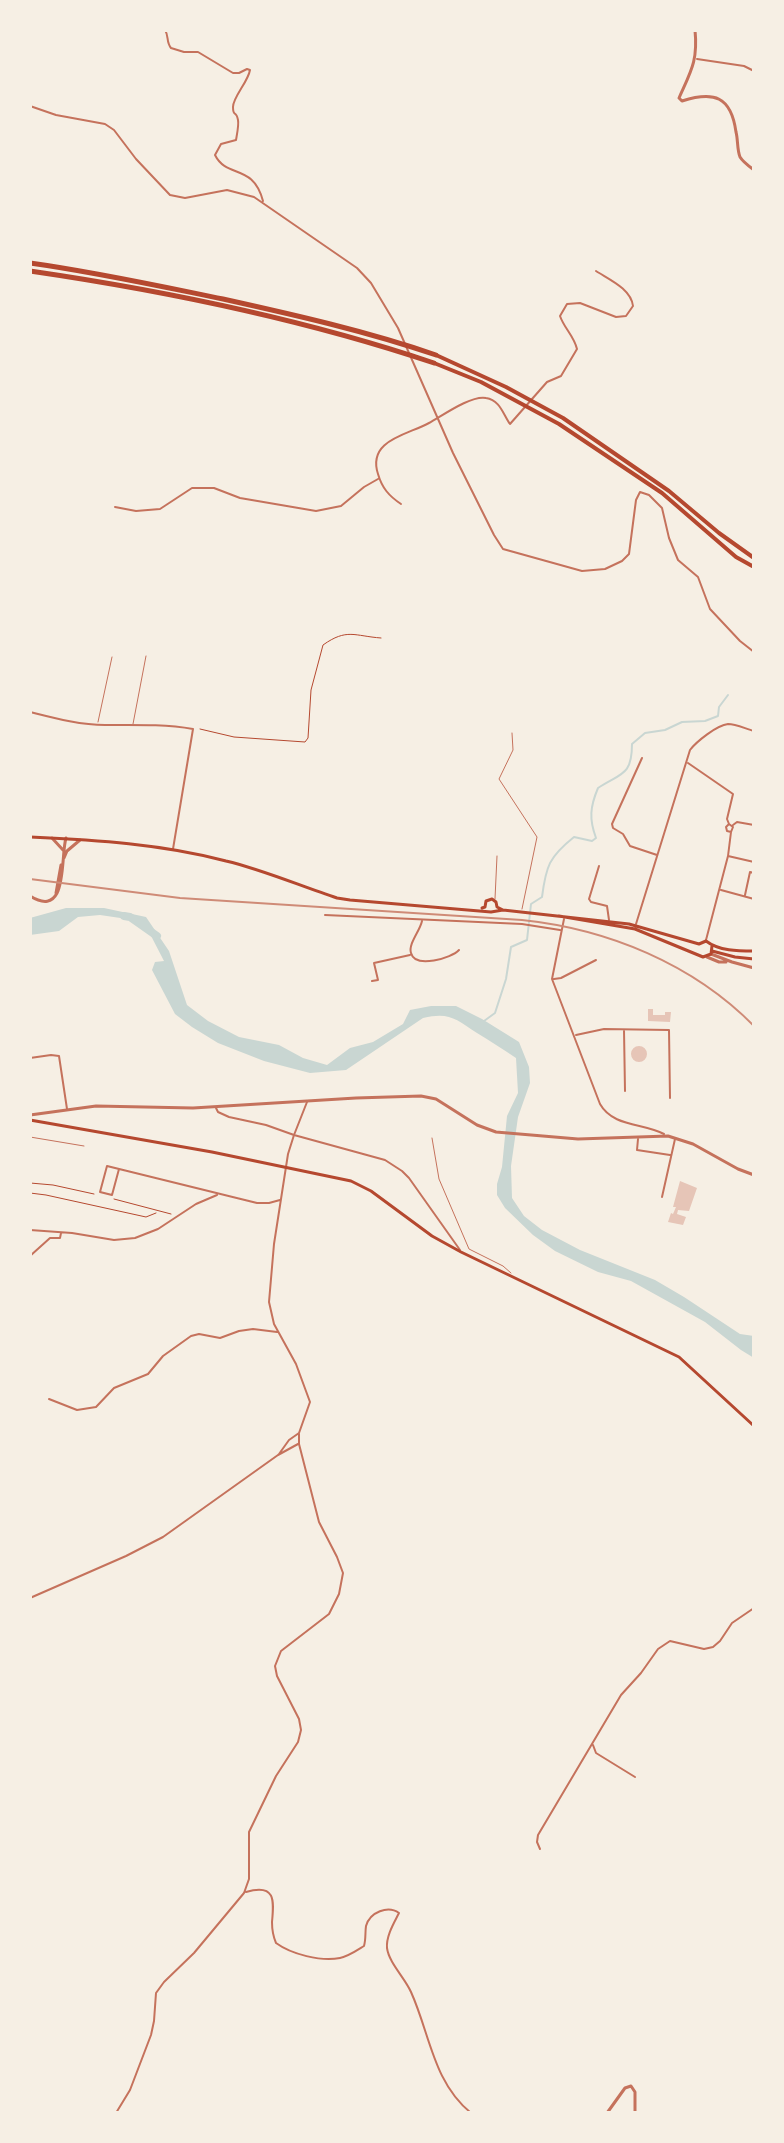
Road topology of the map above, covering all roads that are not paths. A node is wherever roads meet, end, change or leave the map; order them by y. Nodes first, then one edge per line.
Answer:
1 (165, 30) edge
2 (695, 30) edge
3 (696, 59) junction
4 (754, 71) edge
5 (30, 106) edge
6 (754, 170) edge
7 (264, 204) junction
8 (30, 263) edge
9 (30, 271) edge
10 (596, 271) dead end
11 (436, 355) joint
12 (434, 363) joint
13 (438, 418) junction
14 (380, 478) junction
15 (401, 504) dead end
16 (115, 507) dead end
17 (754, 558) edge
18 (754, 567) edge
19 (754, 652) edge
20 (146, 656) dead end
21 (112, 657) dead end
22 (30, 712) edge
23 (133, 724) junction
24 (97, 725) junction
25 (754, 731) edge
26 (512, 733) dead end
27 (642, 758) dead end
28 (687, 762) junction
29 (730, 825) junction
30 (754, 825) edge
31 (731, 832) junction
32 (30, 837) edge
33 (52, 838) junction
34 (66, 838) junction
35 (81, 839) junction
36 (173, 850) junction
37 (65, 851) junction
38 (497, 856) dead end
39 (658, 856) junction
40 (728, 856) junction
41 (754, 862) edge
42 (599, 866) dead end
43 (754, 873) edge
44 (720, 890) junction
45 (30, 896) edge
46 (745, 896) junction
47 (494, 899) junction
48 (754, 899) edge
49 (486, 908) junction
50 (496, 909) junction
51 (522, 912) junction
52 (325, 915) dead end
53 (558, 916) junction
54 (564, 919) junction
55 (422, 920) junction
56 (609, 921) junction
57 (636, 925) junction
58 (561, 930) junction
59 (706, 941) junction
60 (699, 944) junction
61 (459, 950) dead end
62 (754, 951) edge
63 (710, 952) junction
64 (411, 954) junction
65 (698, 954) junction
66 (751, 959) edge
67 (596, 960) dead end
68 (748, 966) junction
69 (754, 968) edge
70 (552, 979) junction
71 (372, 981) dead end
72 (624, 1029) junction
73 (574, 1036) junction
74 (30, 1058) edge
75 (625, 1091) dead end
76 (670, 1098) dead end
77 (307, 1101) junction
78 (216, 1107) junction
79 (67, 1110) junction
80 (31, 1118) edge
81 (642, 1126) junction
82 (294, 1135) junction
83 (665, 1135) junction
84 (640, 1136) junction
85 (30, 1137) edge
86 (675, 1137) junction
87 (432, 1138) dead end
88 (84, 1146) dead end
89 (671, 1155) junction
90 (119, 1169) junction
91 (754, 1175) edge
92 (219, 1194) junction
93 (662, 1197) dead end
94 (281, 1200) junction
95 (30, 1230) edge
96 (61, 1232) junction
97 (461, 1252) junction
98 (30, 1256) edge
99 (512, 1276) junction
100 (279, 1332) junction
101 (49, 1399) dead end
102 (754, 1426) edge
103 (299, 1433) junction
104 (299, 1444) junction
105 (278, 1455) junction
106 (30, 1598) edge
107 (754, 1608) edge
108 (593, 1742) junction
109 (635, 1777) dead end
110 (540, 1849) dead end
111 (244, 1893) junction
112 (116, 2113) edge
113 (471, 2113) edge
114 (607, 2113) edge
115 (635, 2113) edge

1 - 7 street
2 - 3 street
3 - 4 street
3 - 6 street
5 - 7 street
7 - 13 street
8 - 11 highway
9 - 12 highway
10 - 13 street
11 - 17 highway
12 - 18 highway
13 - 14 street
13 - 19 street
14 - 15 street
14 - 16 street
20 - 23 lane
21 - 24 lane
22 - 24 street
23 - 24 street
23 - 36 street
25 - 28 street
26 - 51 lane
27 - 39 street
28 - 29 street
28 - 39 street
29 - 30 street
29 - 31 street
29 - 31 street
31 - 40 street
32 - 33 main road
33 - 34 main road
33 - 37 street
34 - 35 main road
34 - 37 street
35 - 36 main road
35 - 37 street
36 - 49 main road
37 - 45 street
38 - 47 lane
39 - 57 street
40 - 41 street
40 - 44 street
42 - 56 street
43 - 46 street
44 - 46 street
44 - 59 street
46 - 48 street
47 - 49 main road
47 - 50 main road
49 - 50 main road
50 - 51 main road
51 - 53 main road
52 - 55 street
53 - 54 main road
53 - 56 main road
54 - 58 street
54 - 65 main road
55 - 58 street
55 - 64 street
56 - 57 main road
57 - 60 main road
58 - 70 street
59 - 60 main road
59 - 63 main road
60 - 65 main road
61 - 64 street
62 - 63 main road
63 - 65 main road
63 - 66 main road
63 - 68 street
64 - 71 street
66 - 68 street
67 - 70 street
68 - 69 street
70 - 73 street
72 - 73 street
72 - 75 street
72 - 76 street
73 - 81 street
74 - 79 street
77 - 78 street
77 - 82 street
77 - 84 street
78 - 79 street
78 - 82 street
79 - 80 street
80 - 97 main road
81 - 83 street
81 - 84 street
82 - 94 street
82 - 97 street
83 - 84 street
83 - 86 street
84 - 89 street
85 - 88 lane
86 - 89 street
86 - 91 street
87 - 99 lane
89 - 93 street
90 - 90 street
90 - 92 street
92 - 94 street
92 - 96 street
94 - 100 street
95 - 96 street
96 - 98 street
97 - 99 main road
99 - 102 main road
100 - 101 street
100 - 103 street
103 - 104 street
103 - 105 street
104 - 105 street
104 - 111 street
105 - 106 street
107 - 108 street
108 - 109 street
108 - 110 street
111 - 112 street
111 - 113 street
114 - 115 street

